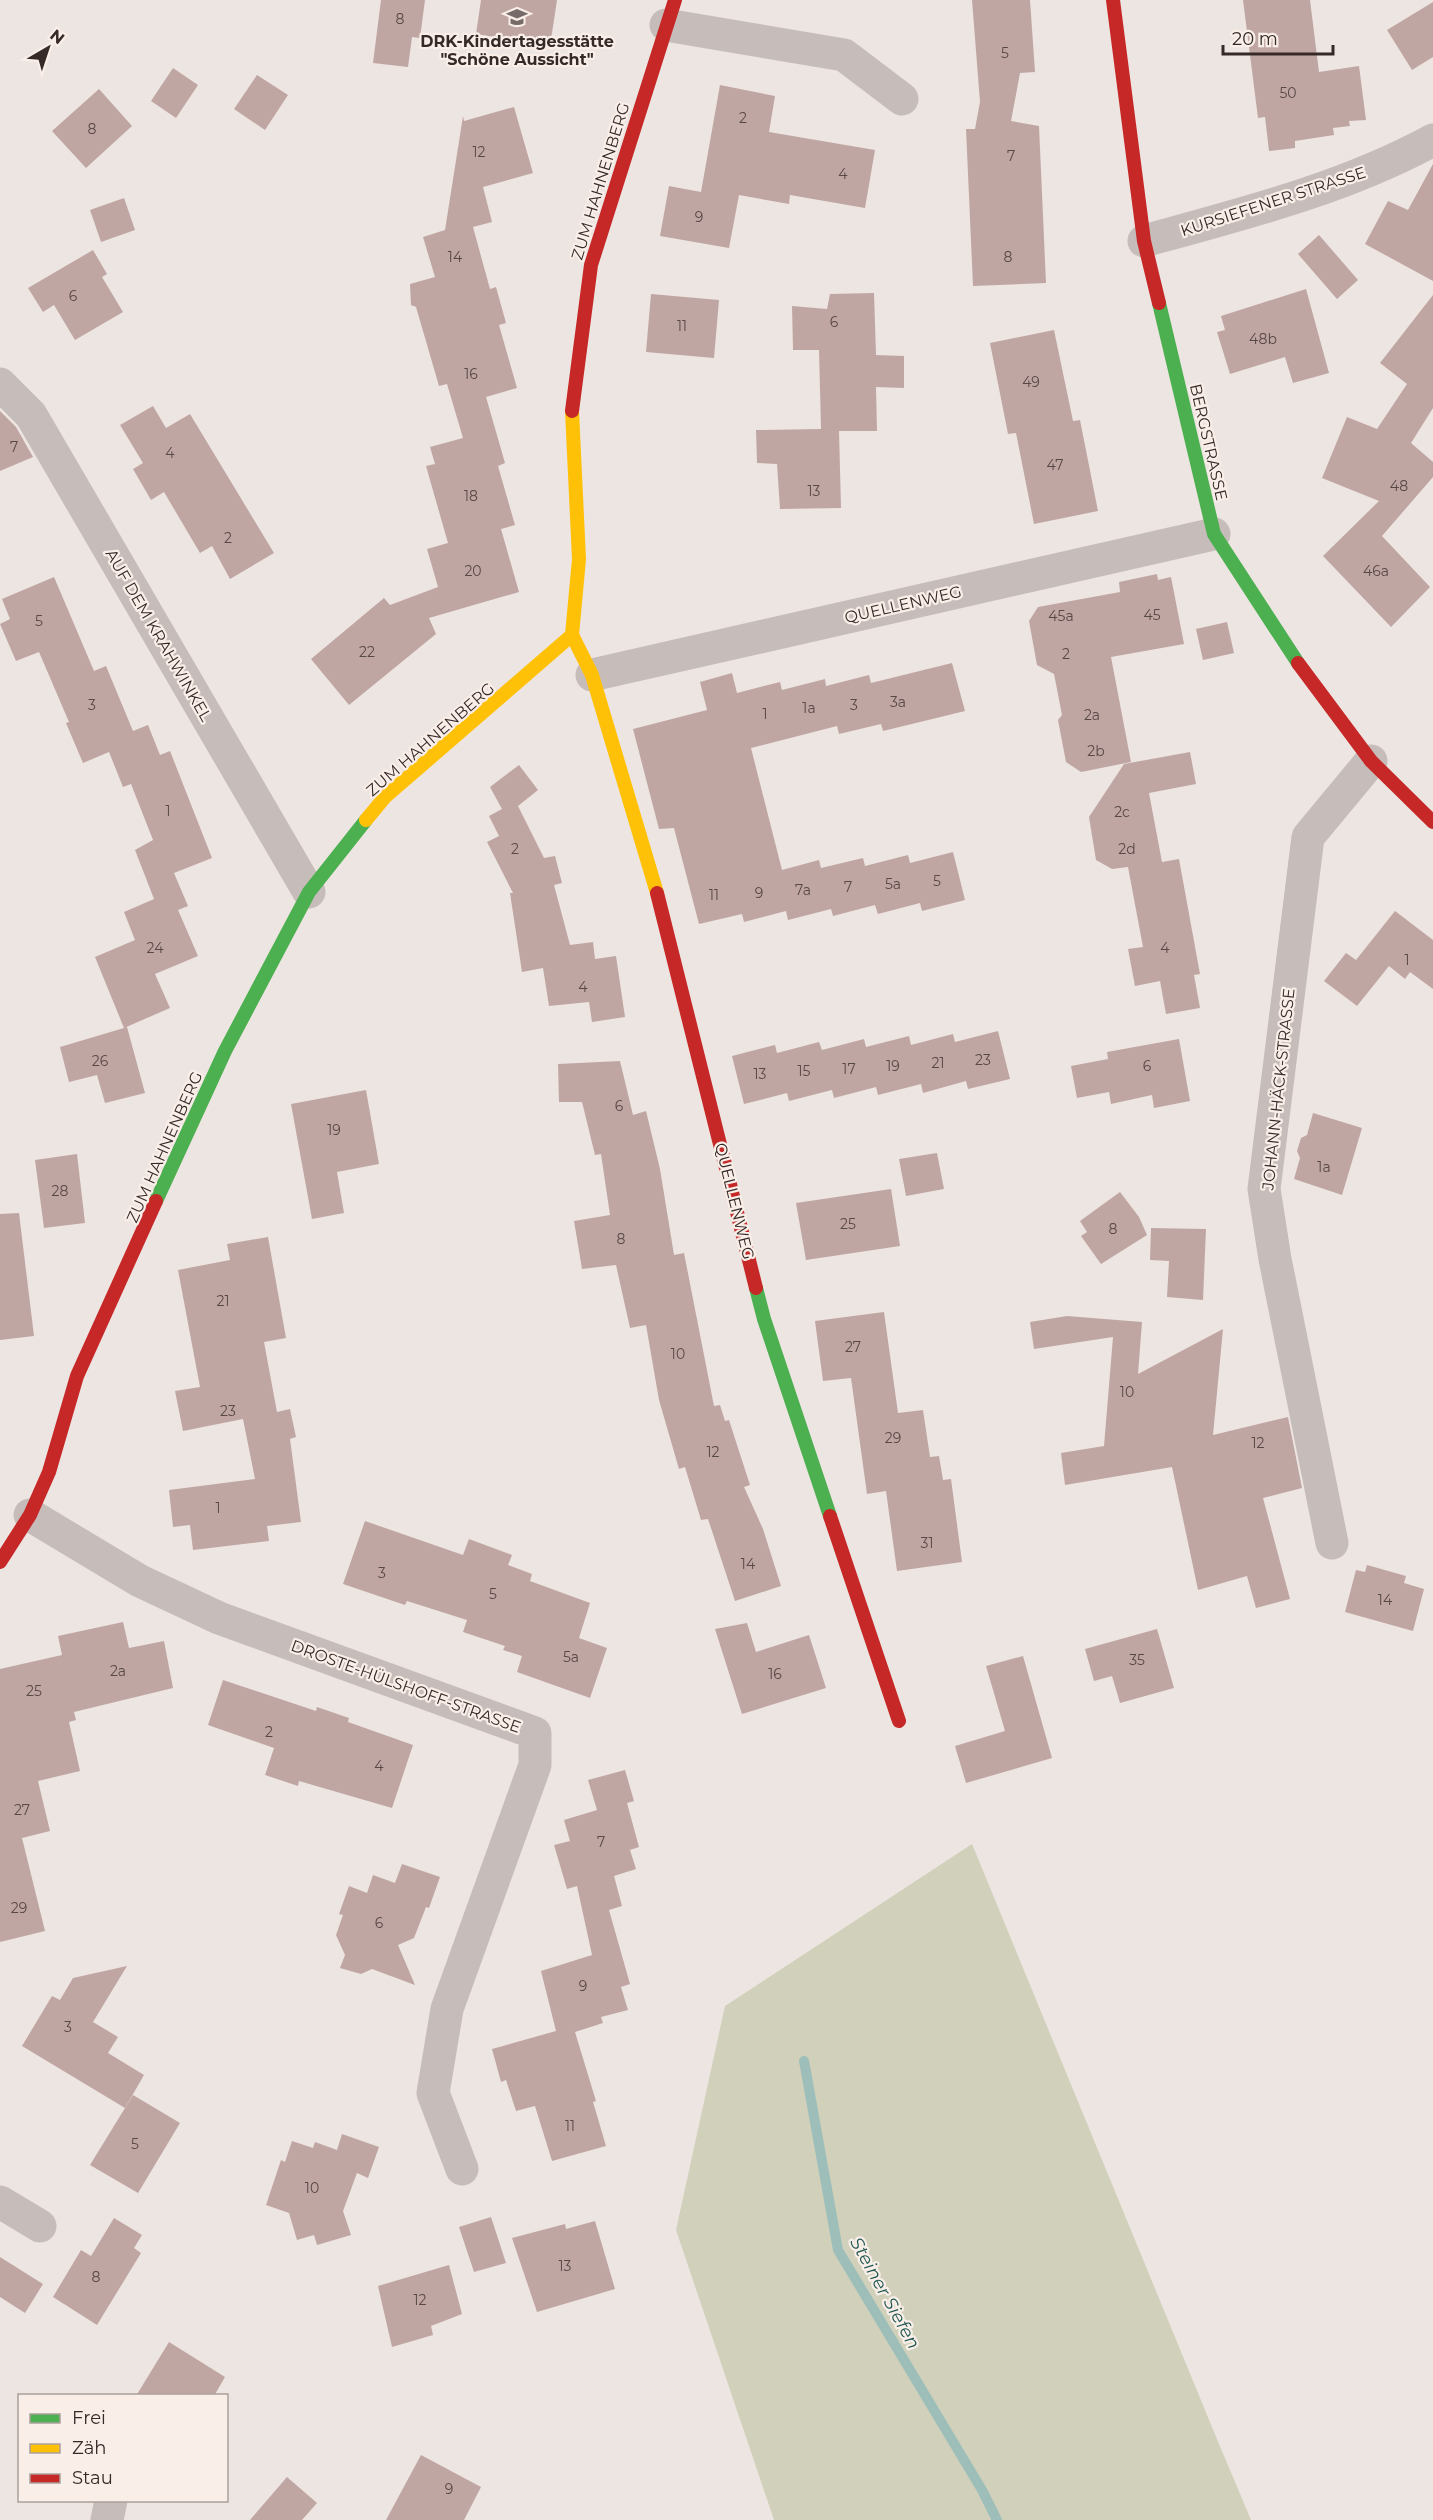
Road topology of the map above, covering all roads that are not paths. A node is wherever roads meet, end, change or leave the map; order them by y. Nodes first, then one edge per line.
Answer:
1 (1113, 0) edge
2 (670, 12) edge
3 (902, 99) dead end
4 (1433, 140) edge
5 (1144, 241) junction
6 (0, 384) edge
7 (1214, 534) junction
8 (572, 635) junction
9 (592, 675) junction
10 (1371, 761) junction
11 (1433, 822) edge
12 (309, 892) junction
13 (30, 1515) junction
14 (1332, 1543) dead end
15 (0, 1562) edge
16 (899, 1721) dead end
17 (462, 2169) dead end
18 (0, 2202) edge
19 (40, 2226) dead end
20 (111, 2502) edge
21 (107, 2520) edge

1 - 5 street, BERGSTRASSE
2 - 3 street
2 - 8 street, ZUM HAHNENBERG
4 - 5 street, KURSIEFENER STRASSE
5 - 7 street, BERGSTRASSE
6 - 12 street, AUF DEM KRAHWINKEL
7 - 9 street, QUELLENWEG
7 - 10 street, BERGSTRASSE
8 - 9 street, QUELLENWEG
8 - 12 street, ZUM HAHNENBERG
9 - 16 street, QUELLENWEG
10 - 11 street, BERGSTRASSE
10 - 14 street, JOHANN-HÄCK-STRASSE
12 - 13 street, ZUM HAHNENBERG
13 - 15 street, ZUM HAHNENBERG
13 - 17 street, DROSTE-HÜLSHOFF-STRASSE
18 - 19 street
20 - 21 street

